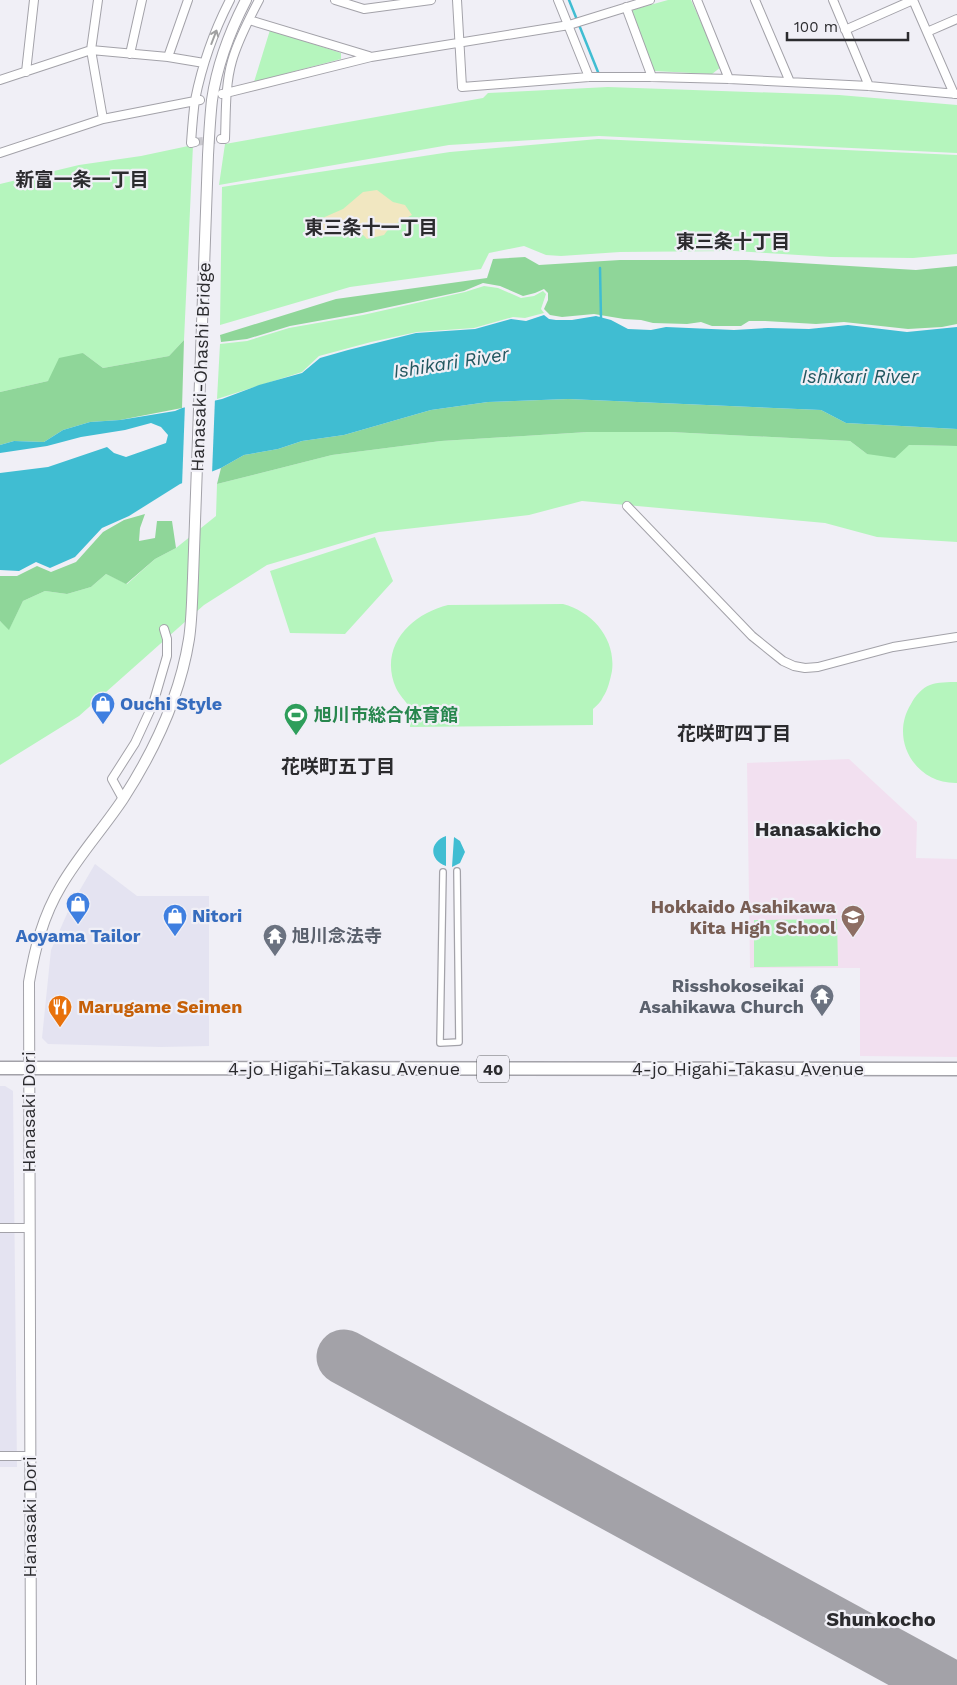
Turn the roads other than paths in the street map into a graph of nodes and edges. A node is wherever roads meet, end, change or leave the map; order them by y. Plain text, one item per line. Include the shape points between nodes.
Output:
1 (34, 0) edge
2 (98, 0) edge
3 (142, 0) edge
4 (188, 0) edge
5 (230, 0) edge
6 (246, 0) edge
7 (259, 0) edge
8 (335, 0) edge
9 (431, 0) edge
10 (457, 0) edge
11 (558, 0) edge
12 (650, 0) edge
13 (696, 0) edge
14 (754, 0) edge
15 (832, 0) edge
16 (913, 0) edge
17 (626, 8) junction
18 (957, 19) edge
19 (249, 20) junction
20 (575, 23) junction
21 (845, 30) junction
22 (927, 32) junction
23 (460, 42) junction
24 (92, 50) junction
25 (130, 54) junction
26 (371, 56) junction
27 (168, 57) junction
28 (204, 63) junction
29 (26, 72) junction
30 (589, 77) junction
31 (652, 77) junction
32 (730, 79) junction
33 (0, 80) edge
34 (790, 82) junction
35 (870, 86) junction
36 (225, 93) junction
37 (955, 94) edge
38 (198, 100) junction
39 (103, 119) junction
40 (222, 139) dead end
41 (195, 142) dead end
42 (0, 153) edge
43 (627, 506) dead end
44 (193, 578) joint
45 (164, 629) dead end
46 (957, 637) edge
47 (123, 799) junction
48 (457, 871) dead end
49 (443, 872) dead end
50 (0, 1068) edge
51 (29, 1068) junction
52 (957, 1069) edge
53 (0, 1228) edge
54 (29, 1228) junction
55 (0, 1456) edge
56 (30, 1456) junction
57 (31, 1685) edge

1 - 29 street
2 - 24 street
3 - 25 street
4 - 27 street
28 -> 5 street
6 - 44 street, Hanasaki-Ohashi Bridge via 224,52 215,86 208,155
7 - 19 street
8 - 9 street via 364,9
10 - 23 street
11 - 20 street
12 - 17 street
13 - 32 street
14 - 34 street
15 - 21 street
16 - 21 street
16 - 22 street
17 - 20 street
17 - 31 street
18 - 22 street
19 - 26 street
19 - 36 street via 232,62
20 - 23 street
20 - 30 street
21 - 35 street
22 - 37 street
23 - 26 street
23 - 30 street via 462,87
24 - 25 street
24 - 29 street
24 - 39 street
25 - 27 street
26 - 36 street
27 - 28 street
28 - 38 street
29 - 33 street
30 - 31 street
31 - 32 street
32 - 34 street
34 - 35 street
35 - 37 street
36 - 40 street via 225,139
38 - 39 street
38 - 41 street via 191,143
39 - 42 street
43 - 46 street via 752,636 794,666 818,667 893,647
44 - 47 street, Hanasaki Dori via 188,641 178,684 166,719
45 - 47 street via 167,656 153,704 135,743 112,779
47 - 51 street, Hanasaki Dori via 62,885 40,932 30,982
48 - 49 street via 459,1042 440,1043
50 - 51 highway, 4-jo Higahi-Takasu Avenue / 40
51 - 52 highway, 4-jo Higahi-Takasu Avenue / 40
51 - 54 street, Hanasaki Dori
53 - 54 street
54 - 56 street, Hanasaki Dori
55 - 56 street
56 - 57 street, Hanasaki Dori

